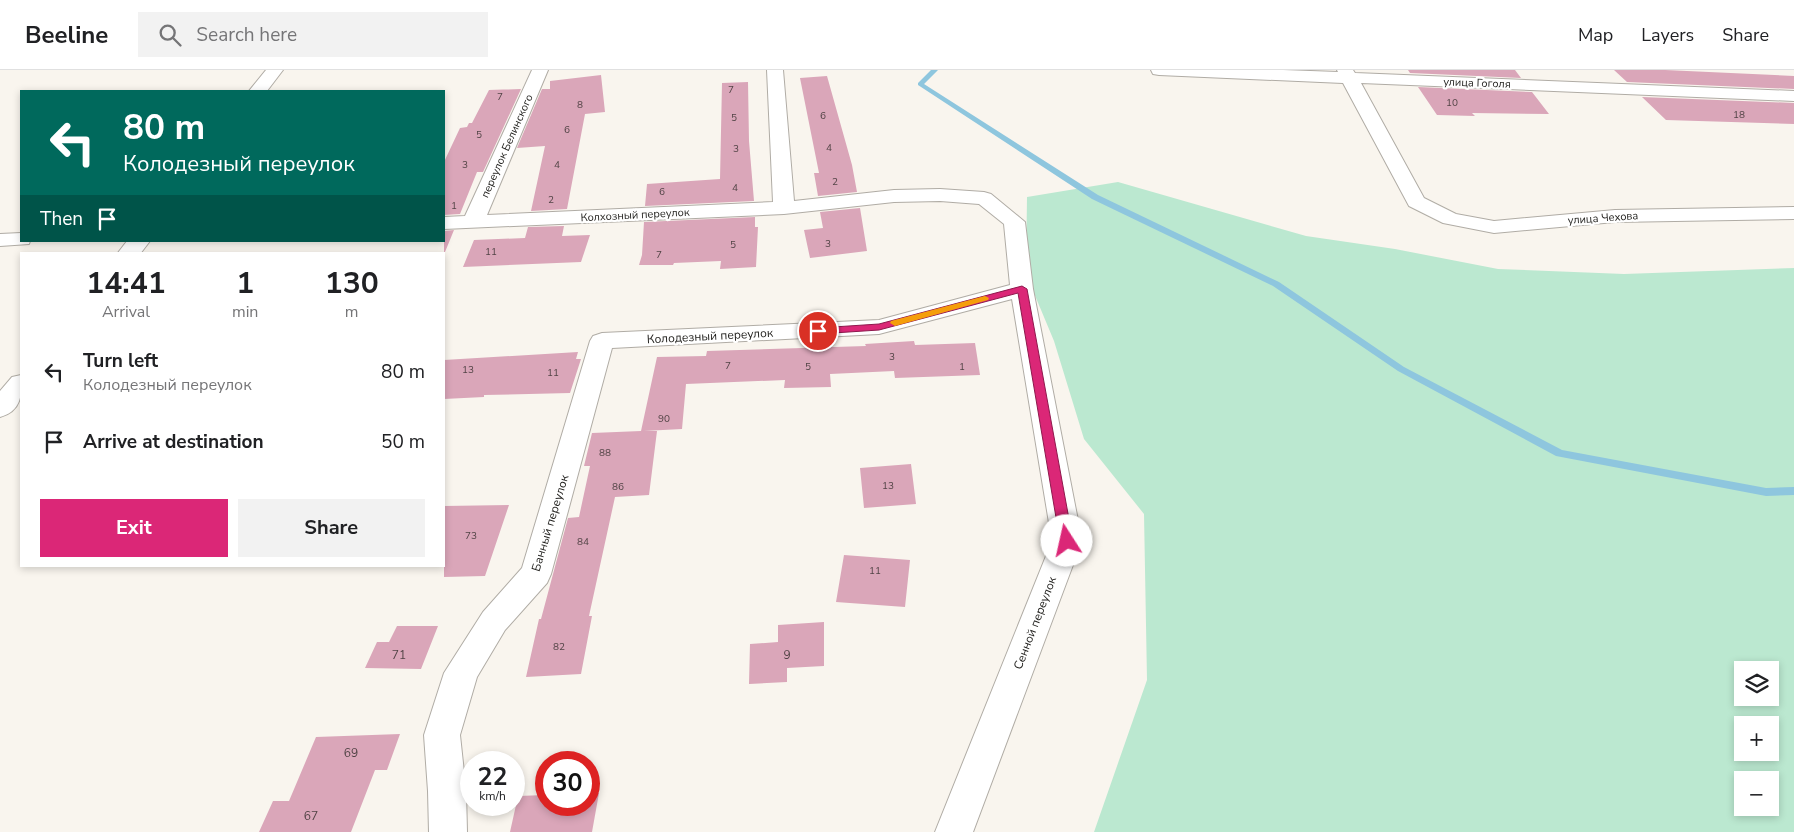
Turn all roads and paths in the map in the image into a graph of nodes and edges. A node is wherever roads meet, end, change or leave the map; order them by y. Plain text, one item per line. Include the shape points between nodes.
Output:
1 (275, 70) edge
2 (540, 70) edge
3 (775, 70) edge
4 (1159, 70) edge
5 (1347, 74) edge
6 (259, 90) edge
7 (1794, 96) edge
8 (826, 204) joint
9 (784, 208) junction
10 (1794, 213) edge
11 (473, 222) junction
12 (445, 223) edge
13 (20, 239) edge
14 (0, 240) edge
15 (138, 242) edge
16 (130, 252) edge
17 (1022, 289) junction
18 (602, 341) joint
19 (20, 384) edge
20 (0, 408) edge
21 (448, 832) edge
22 (954, 832) edge

1 - 6 street
2 - 11 street, переулок Белинского
3 - 9 street
4 - 5 street, улица Гоголя
5 - 7 street, улица Гоголя
5 - 10 street, улица Чехова via 1416,202 1450,219 1494,227 1615,216
8 - 9 street, Колхозный переулок
8 - 17 street, Сенной переулок via 894,196 984,198 1014,222
9 - 11 street, Колхозный переулок
11 - 12 street, Колхозный переулок
13 - 14 street
15 - 16 street
17 - 18 street, Колодезный переулок via 879,327
17 - 22 street, Сенной переулок via 1067,541
18 - 21 street, Банный переулок via 536,574 494,621 461,673 442,735
19 - 20 street

